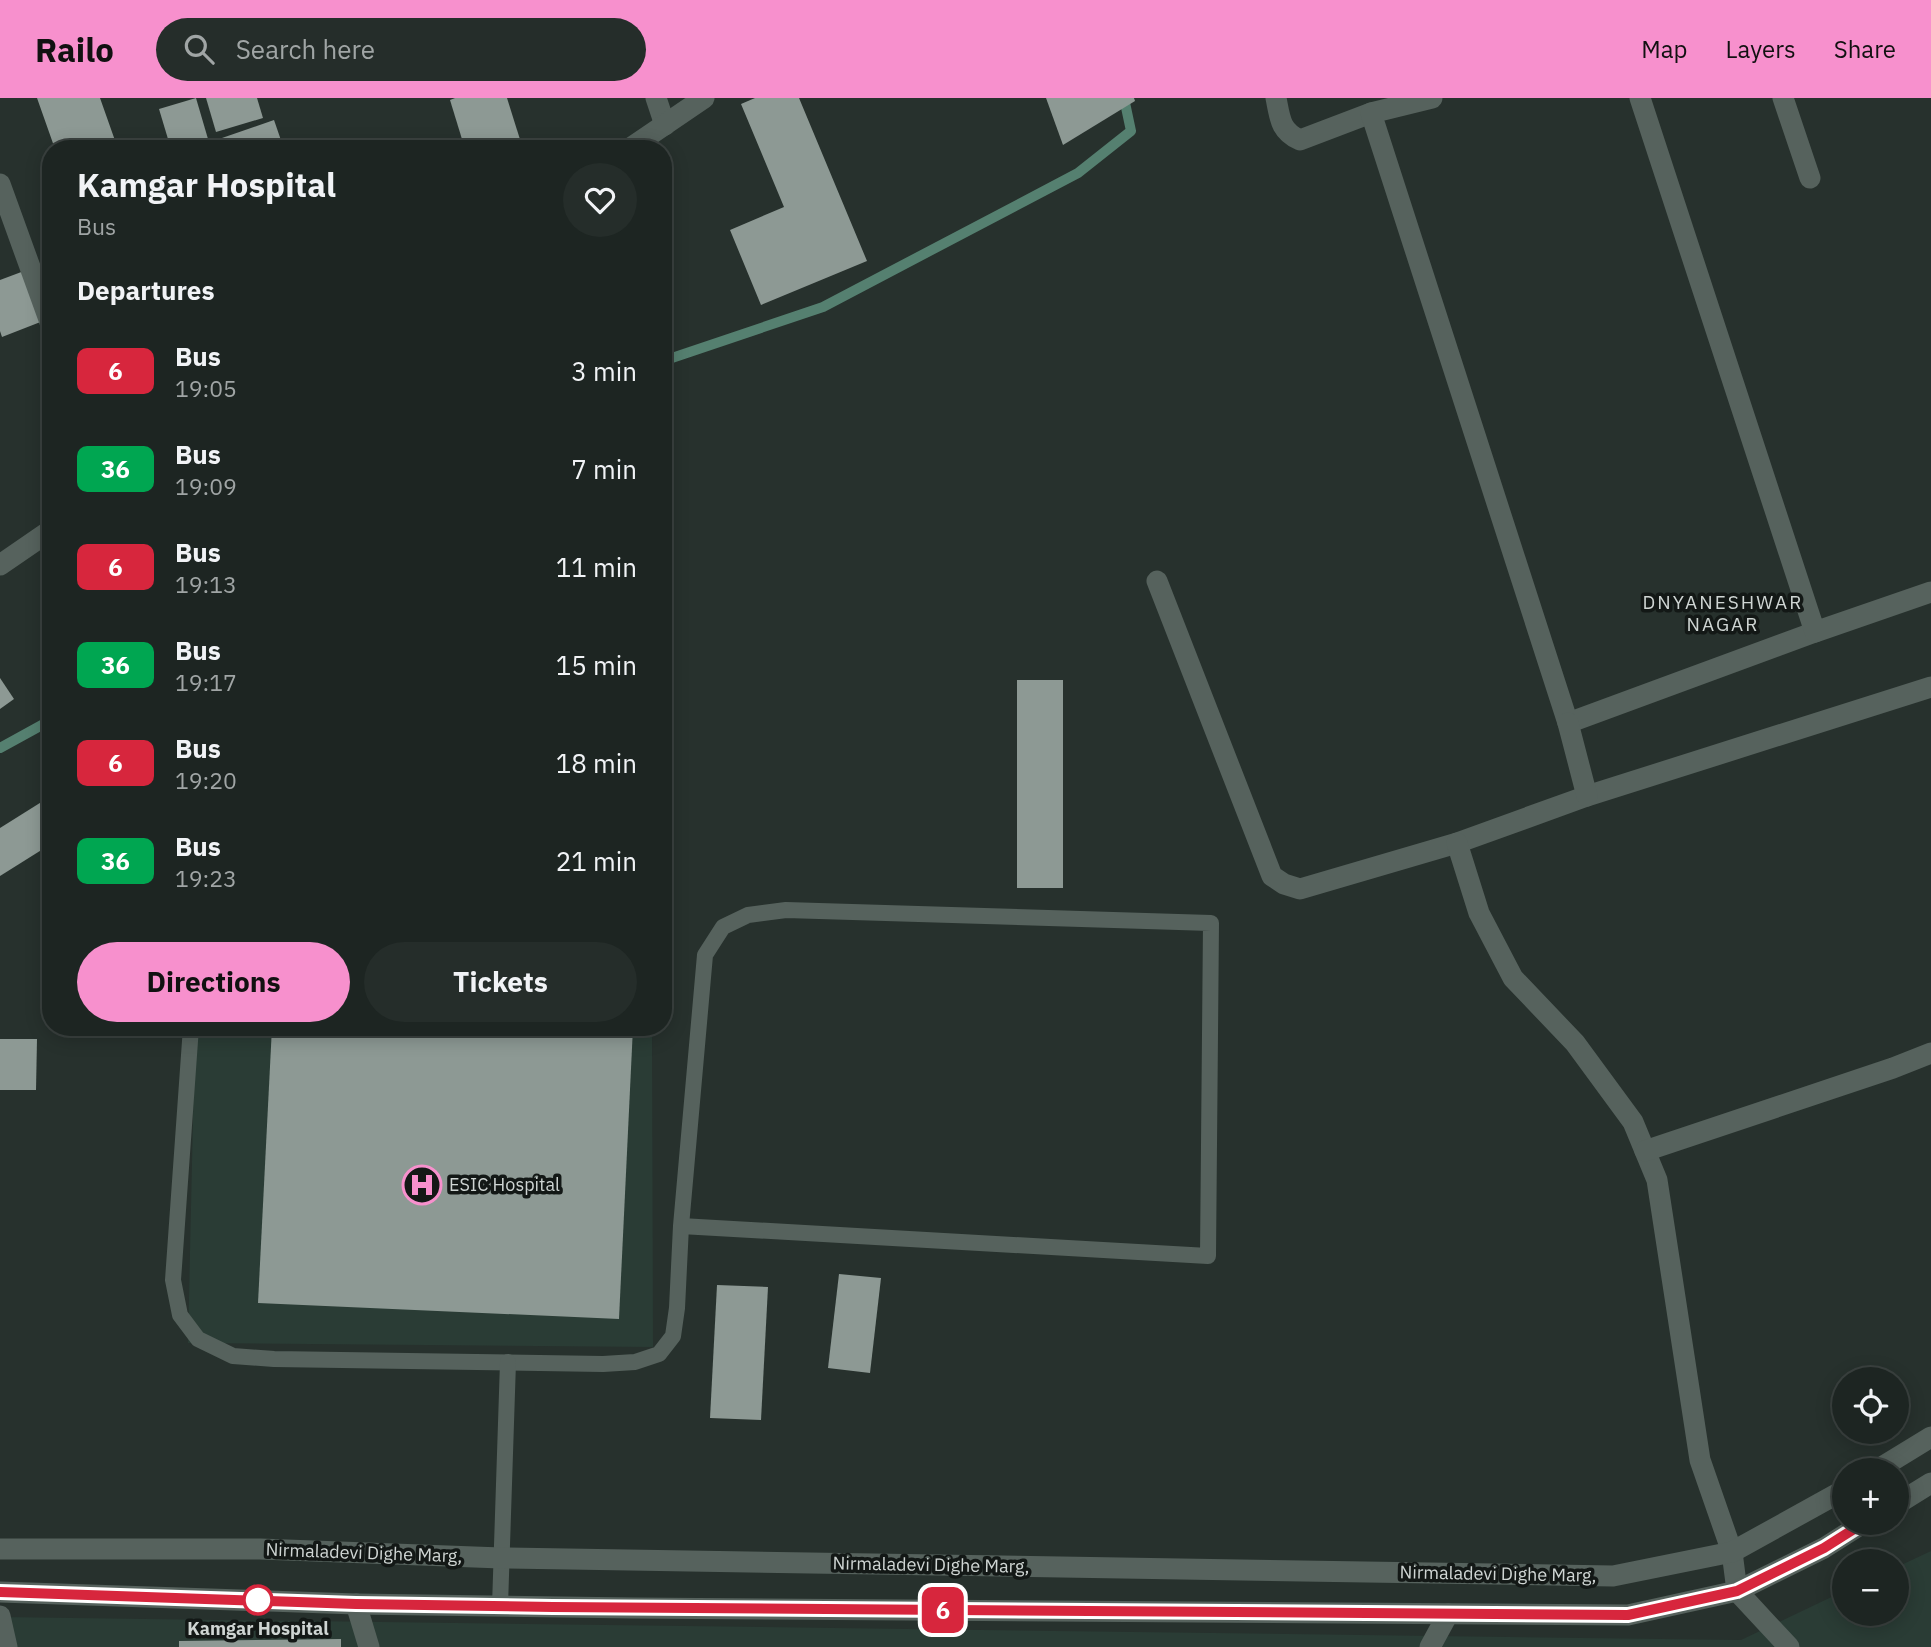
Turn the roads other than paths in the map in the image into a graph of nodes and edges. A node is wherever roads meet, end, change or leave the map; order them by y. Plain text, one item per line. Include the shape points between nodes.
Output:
1 (656, 98) edge
2 (704, 98) edge
3 (1276, 98) edge
4 (1433, 98) edge
5 (1640, 98) edge
6 (1783, 98) edge
7 (1371, 113) junction
8 (665, 125) junction
9 (642, 140) edge
10 (1810, 178) dead end
11 (0, 184) edge
12 (42, 300) edge
13 (42, 536) edge
14 (0, 565) edge
15 (1157, 581) dead end
16 (1931, 592) edge
17 (1815, 632) junction
18 (1931, 687) edge
19 (1568, 723) junction
20 (1587, 796) junction
21 (1457, 844) junction
22 (190, 1036) edge
23 (1931, 1053) edge
24 (1645, 1151) junction
25 (681, 1226) junction
26 (509, 1362) junction
27 (1931, 1437) edge
28 (1897, 1458) edge
29 (1931, 1483) edge
30 (1832, 1497) edge
31 (1909, 1497) edge
32 (1845, 1535) edge
33 (0, 1549) edge
34 (1732, 1552) junction
35 (501, 1558) junction
36 (1737, 1591) junction
37 (0, 1592) edge
38 (356, 1604) junction
39 (500, 1606) junction
40 (1448, 1614) junction
41 (0, 1616) edge
42 (7, 1647) edge
43 (369, 1647) edge
44 (1430, 1647) edge
45 (1789, 1647) edge

1 - 8 street
2 - 8 street
3 - 7 street via 1283,126 1300,140
4 - 7 street
5 - 17 street
6 - 10 street
7 - 19 street
8 - 9 street
11 - 12 street
13 - 14 street
15 - 21 street via 1272,876 1300,889
16 - 17 street
17 - 19 street
18 - 20 street
19 - 20 street
20 - 21 street
21 - 24 street via 1479,913 1513,978 1575,1043 1633,1122
22 - 26 lane via 173,1280 180,1315 198,1339 233,1356
23 - 24 street
24 - 34 street via 1657,1180 1700,1460
25 - 25 lane via 705,955 723,927 748,915 786,910 1211,923 1208,1255
25 - 26 lane via 673,1336 659,1354 635,1362 603,1364
26 - 35 lane
27 - 28 street
29 - 31 street
30 - 34 street, Nirmaladevi Dighe Marg,
32 - 36 street
33 - 35 street, Nirmaladevi Dighe Marg, via 260,1549
34 - 35 street, Nirmaladevi Dighe Marg, via 1613,1576
34 - 36 street
35 - 39 lane
36 - 40 street via 1628,1615
36 - 45 street
37 - 38 street
38 - 39 street
38 - 43 street
39 - 40 street
40 - 44 street
41 - 42 street

